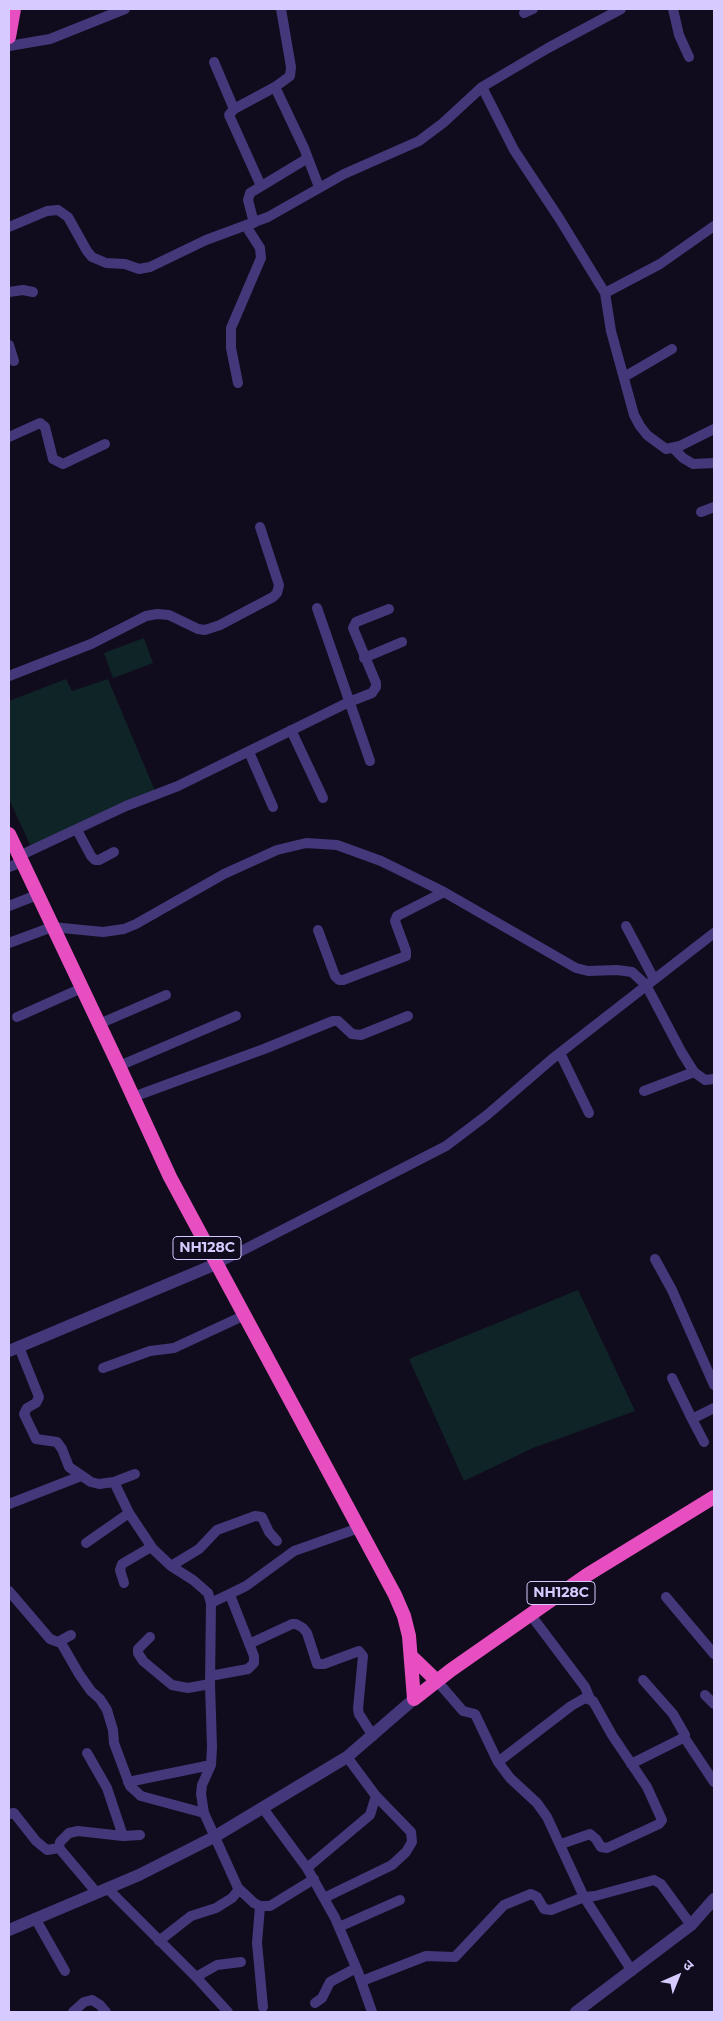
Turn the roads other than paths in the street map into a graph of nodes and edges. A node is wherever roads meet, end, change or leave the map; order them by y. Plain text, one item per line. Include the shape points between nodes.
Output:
1 (14, 9) edge
2 (126, 9) edge
3 (281, 9) edge
4 (596, 9) edge
5 (621, 9) edge
6 (673, 9) edge
7 (601, 19) junction
8 (9, 36) edge
9 (9, 46) edge
10 (689, 57) dead end
11 (214, 62) dead end
12 (276, 87) junction
13 (482, 88) junction
14 (234, 109) junction
15 (308, 158) junction
16 (261, 186) junction
17 (319, 187) junction
18 (250, 224) junction
19 (714, 226) edge
20 (9, 227) edge
21 (9, 292) edge
22 (33, 292) dead end
23 (606, 293) junction
24 (9, 345) edge
25 (672, 349) dead end
26 (14, 361) dead end
27 (624, 377) junction
28 (238, 383) dead end
29 (714, 429) edge
30 (9, 437) edge
31 (105, 444) dead end
32 (673, 448) junction
33 (714, 463) edge
34 (714, 506) edge
35 (701, 512) dead end
36 (260, 527) dead end
37 (317, 608) dead end
38 (389, 609) dead end
39 (402, 642) dead end
40 (364, 658) junction
41 (9, 676) edge
42 (349, 702) junction
43 (292, 730) junction
44 (249, 752) junction
45 (370, 761) dead end
46 (323, 798) dead end
47 (273, 807) dead end
48 (77, 830) junction
49 (9, 836) edge
50 (114, 852) dead end
51 (21, 859) junction
52 (9, 868) edge
53 (444, 892) junction
54 (37, 895) junction
55 (9, 906) edge
56 (52, 926) junction
57 (626, 926) dead end
58 (318, 930) dead end
59 (714, 933) edge
60 (9, 943) edge
61 (650, 982) junction
62 (82, 988) junction
63 (166, 995) dead end
64 (236, 1016) dead end
65 (408, 1016) dead end
66 (17, 1017) dead end
67 (99, 1024) junction
68 (560, 1053) junction
69 (119, 1066) junction
70 (694, 1072) junction
71 (714, 1079) edge
72 (644, 1091) dead end
73 (133, 1097) junction
74 (589, 1113) dead end
75 (654, 1259) dead end
76 (216, 1264) junction
77 (245, 1315) junction
78 (14, 1349) edge
79 (103, 1368) dead end
80 (672, 1378) dead end
81 (713, 1378) edge
82 (714, 1408) edge
83 (692, 1419) junction
84 (704, 1442) dead end
85 (135, 1474) dead end
86 (81, 1476) junction
87 (114, 1482) junction
88 (714, 1497) edge
89 (9, 1504) edge
90 (129, 1513) junction
91 (359, 1528) junction
92 (277, 1541) dead end
93 (86, 1543) dead end
94 (151, 1547) junction
95 (172, 1566) junction
96 (124, 1583) dead end
97 (9, 1591) edge
98 (230, 1595) junction
99 (666, 1597) dead end
100 (212, 1604) junction
101 (530, 1614) junction
102 (71, 1634) dead end
103 (150, 1637) dead end
104 (60, 1641) junction
105 (249, 1644) junction
106 (714, 1654) edge
107 (412, 1656) junction
108 (210, 1680) junction
109 (643, 1680) dead end
110 (437, 1681) junction
111 (705, 1694) dead end
112 (590, 1698) junction
113 (414, 1699) junction
114 (714, 1704) edge
115 (373, 1736) junction
116 (684, 1737) junction
117 (87, 1753) dead end
118 (347, 1757) junction
119 (498, 1762) junction
120 (631, 1764) junction
121 (211, 1765) junction
122 (128, 1782) junction
123 (714, 1782) edge
124 (376, 1796) junction
125 (262, 1807) junction
126 (204, 1813) junction
127 (9, 1814) edge
128 (140, 1835) dead end
129 (123, 1836) junction
130 (214, 1837) junction
131 (561, 1844) junction
132 (59, 1848) junction
133 (308, 1868) junction
134 (314, 1879) junction
135 (238, 1888) junction
136 (103, 1891) junction
137 (584, 1897) junction
138 (324, 1898) junction
139 (400, 1900) dead end
140 (260, 1906) junction
141 (712, 1907) edge
142 (34, 1918) junction
143 (691, 1926) junction
144 (339, 1927) junction
145 (9, 1930) edge
146 (159, 1941) junction
147 (242, 1962) dead end
148 (356, 1968) junction
149 (65, 1971) dead end
150 (632, 1971) junction
151 (196, 1977) junction
152 (362, 1981) junction
153 (315, 2003) dead end
154 (263, 2007) dead end
155 (73, 2012) edge
156 (106, 2012) edge
157 (228, 2012) edge
158 (372, 2012) edge
159 (576, 2012) edge

1 - 8 highway
2 - 9 street via 50,39
3 - 12 street via 291,73
4 - 7 street
5 - 7 street
6 - 10 street
7 - 13 street
11 - 14 street
12 - 14 street
12 - 15 street
13 - 17 street via 419,141
13 - 23 street via 514,150
14 - 16 street via 230,119
15 - 16 street
15 - 17 street
16 - 18 street via 248,197
17 - 18 street via 284,209
18 - 20 street via 139,269 92,257 68,217 58,210 47,211
18 - 28 street via 261,258 231,328 231,348
19 - 23 street via 660,264
21 - 22 street
23 - 27 street via 611,331
24 - 26 street
25 - 27 street
27 - 32 street via 640,426 659,445
29 - 32 street
30 - 31 street via 40,423 45,427 53,459 62,464
32 - 33 street via 693,464
34 - 35 street
36 - 41 street via 278,585 273,597 212,629 198,629 169,615 146,616 91,644
37 - 42 street
38 - 40 street via 353,625 353,633
39 - 40 street
40 - 42 street via 376,687 372,693
42 - 43 street
42 - 45 street
43 - 44 street
43 - 46 street
44 - 47 street
44 - 48 street
48 - 50 street via 95,860
48 - 51 street
49 - 51 highway, NH128C
51 - 52 street
51 - 54 highway, NH128C
53 - 56 street via 358,851 337,845 306,843 277,850 245,864 124,929 103,932
53 - 58 street via 396,916 406,956 343,980 335,976
53 - 61 street via 576,968 588,971 625,970
54 - 55 street
54 - 56 highway, NH128C
56 - 60 street
56 - 62 highway, NH128C
57 - 61 street
59 - 61 street
61 - 68 street
61 - 70 street
62 - 66 street
62 - 67 highway, NH128C
63 - 67 street
64 - 69 street
65 - 73 street via 360,1035 352,1034 341,1022 333,1021 264,1050
67 - 69 highway, NH128C
68 - 74 street
68 - 76 street via 446,1146
69 - 73 highway, NH128C
70 - 71 street via 705,1080
70 - 72 street
73 - 76 highway, NH128C
75 - 81 street
76 - 77 highway, NH128C
76 - 78 street
77 - 79 street via 174,1348 150,1351
77 - 91 highway, NH128C
78 - 86 street via 38,1397 24,1414 32,1435 57,1442 69,1467
80 - 83 street
82 - 83 street
83 - 84 street
85 - 87 street
86 - 87 street via 99,1484
86 - 89 street
87 - 90 street
88 - 101 highway, NH128C
90 - 93 street
90 - 94 street
91 - 98 street via 294,1550
91 - 107 highway, NH128C via 396,1595
92 - 95 street via 262,1517 255,1516 217,1530 199,1549
94 - 95 street
94 - 96 street via 122,1564 120,1570
95 - 100 street via 208,1593
97 - 104 street via 50,1639
98 - 100 street
98 - 105 street
99 - 106 street
100 - 108 street
101 - 110 highway, NH128C
101 - 112 street
102 - 104 street
103 - 108 street via 138,1649 138,1654 172,1686 188,1688
104 - 122 street via 79,1674 107,1710 114,1743
105 - 108 street via 254,1663 248,1668
105 - 115 street via 296,1624 306,1633 317,1664 359,1651 363,1656 358,1709
107 - 110 highway
107 - 113 highway, NH128C
108 - 121 street
109 - 116 street via 673,1714 684,1731
110 - 113 highway, NH128C
110 - 119 street via 463,1711 475,1714
111 - 114 street
112 - 119 street via 571,1706
112 - 120 street
113 - 115 street
115 - 118 street
116 - 120 street
116 - 123 street
117 - 129 street via 107,1788
118 - 124 street
118 - 125 street
119 - 131 street via 537,1803
120 - 131 street via 647,1787 661,1816 661,1823 607,1848 601,1847 592,1834 587,1833
121 - 122 street
121 - 126 street via 202,1785
122 - 126 street via 141,1796
124 - 133 street via 370,1815
124 - 138 street via 411,1832 412,1842 392,1866
125 - 130 street
125 - 133 street
126 - 130 street
127 - 132 street via 14,1814 47,1850
128 - 129 street
129 - 132 street via 74,1832 64,1837
130 - 135 street
130 - 136 street
131 - 137 street
132 - 136 street
133 - 134 street
134 - 138 street
134 - 140 street via 270,1906
135 - 140 street
135 - 146 street via 232,1898 216,1908 191,1916
136 - 142 street
136 - 146 street
137 - 143 street via 654,1880
137 - 150 street
137 - 152 street via 551,1910 544,1909 534,1895 526,1895 500,1909 455,1957 426,1956
138 - 144 street
139 - 144 street
140 - 154 street via 257,1942
141 - 143 street
142 - 145 street
142 - 149 street
143 - 150 street
144 - 148 street
146 - 151 street
147 - 151 street via 217,1965
148 - 152 street
148 - 153 street via 330,1982 322,1998
150 - 159 street
151 - 157 street
152 - 158 street
155 - 156 street via 84,2002 92,2000

